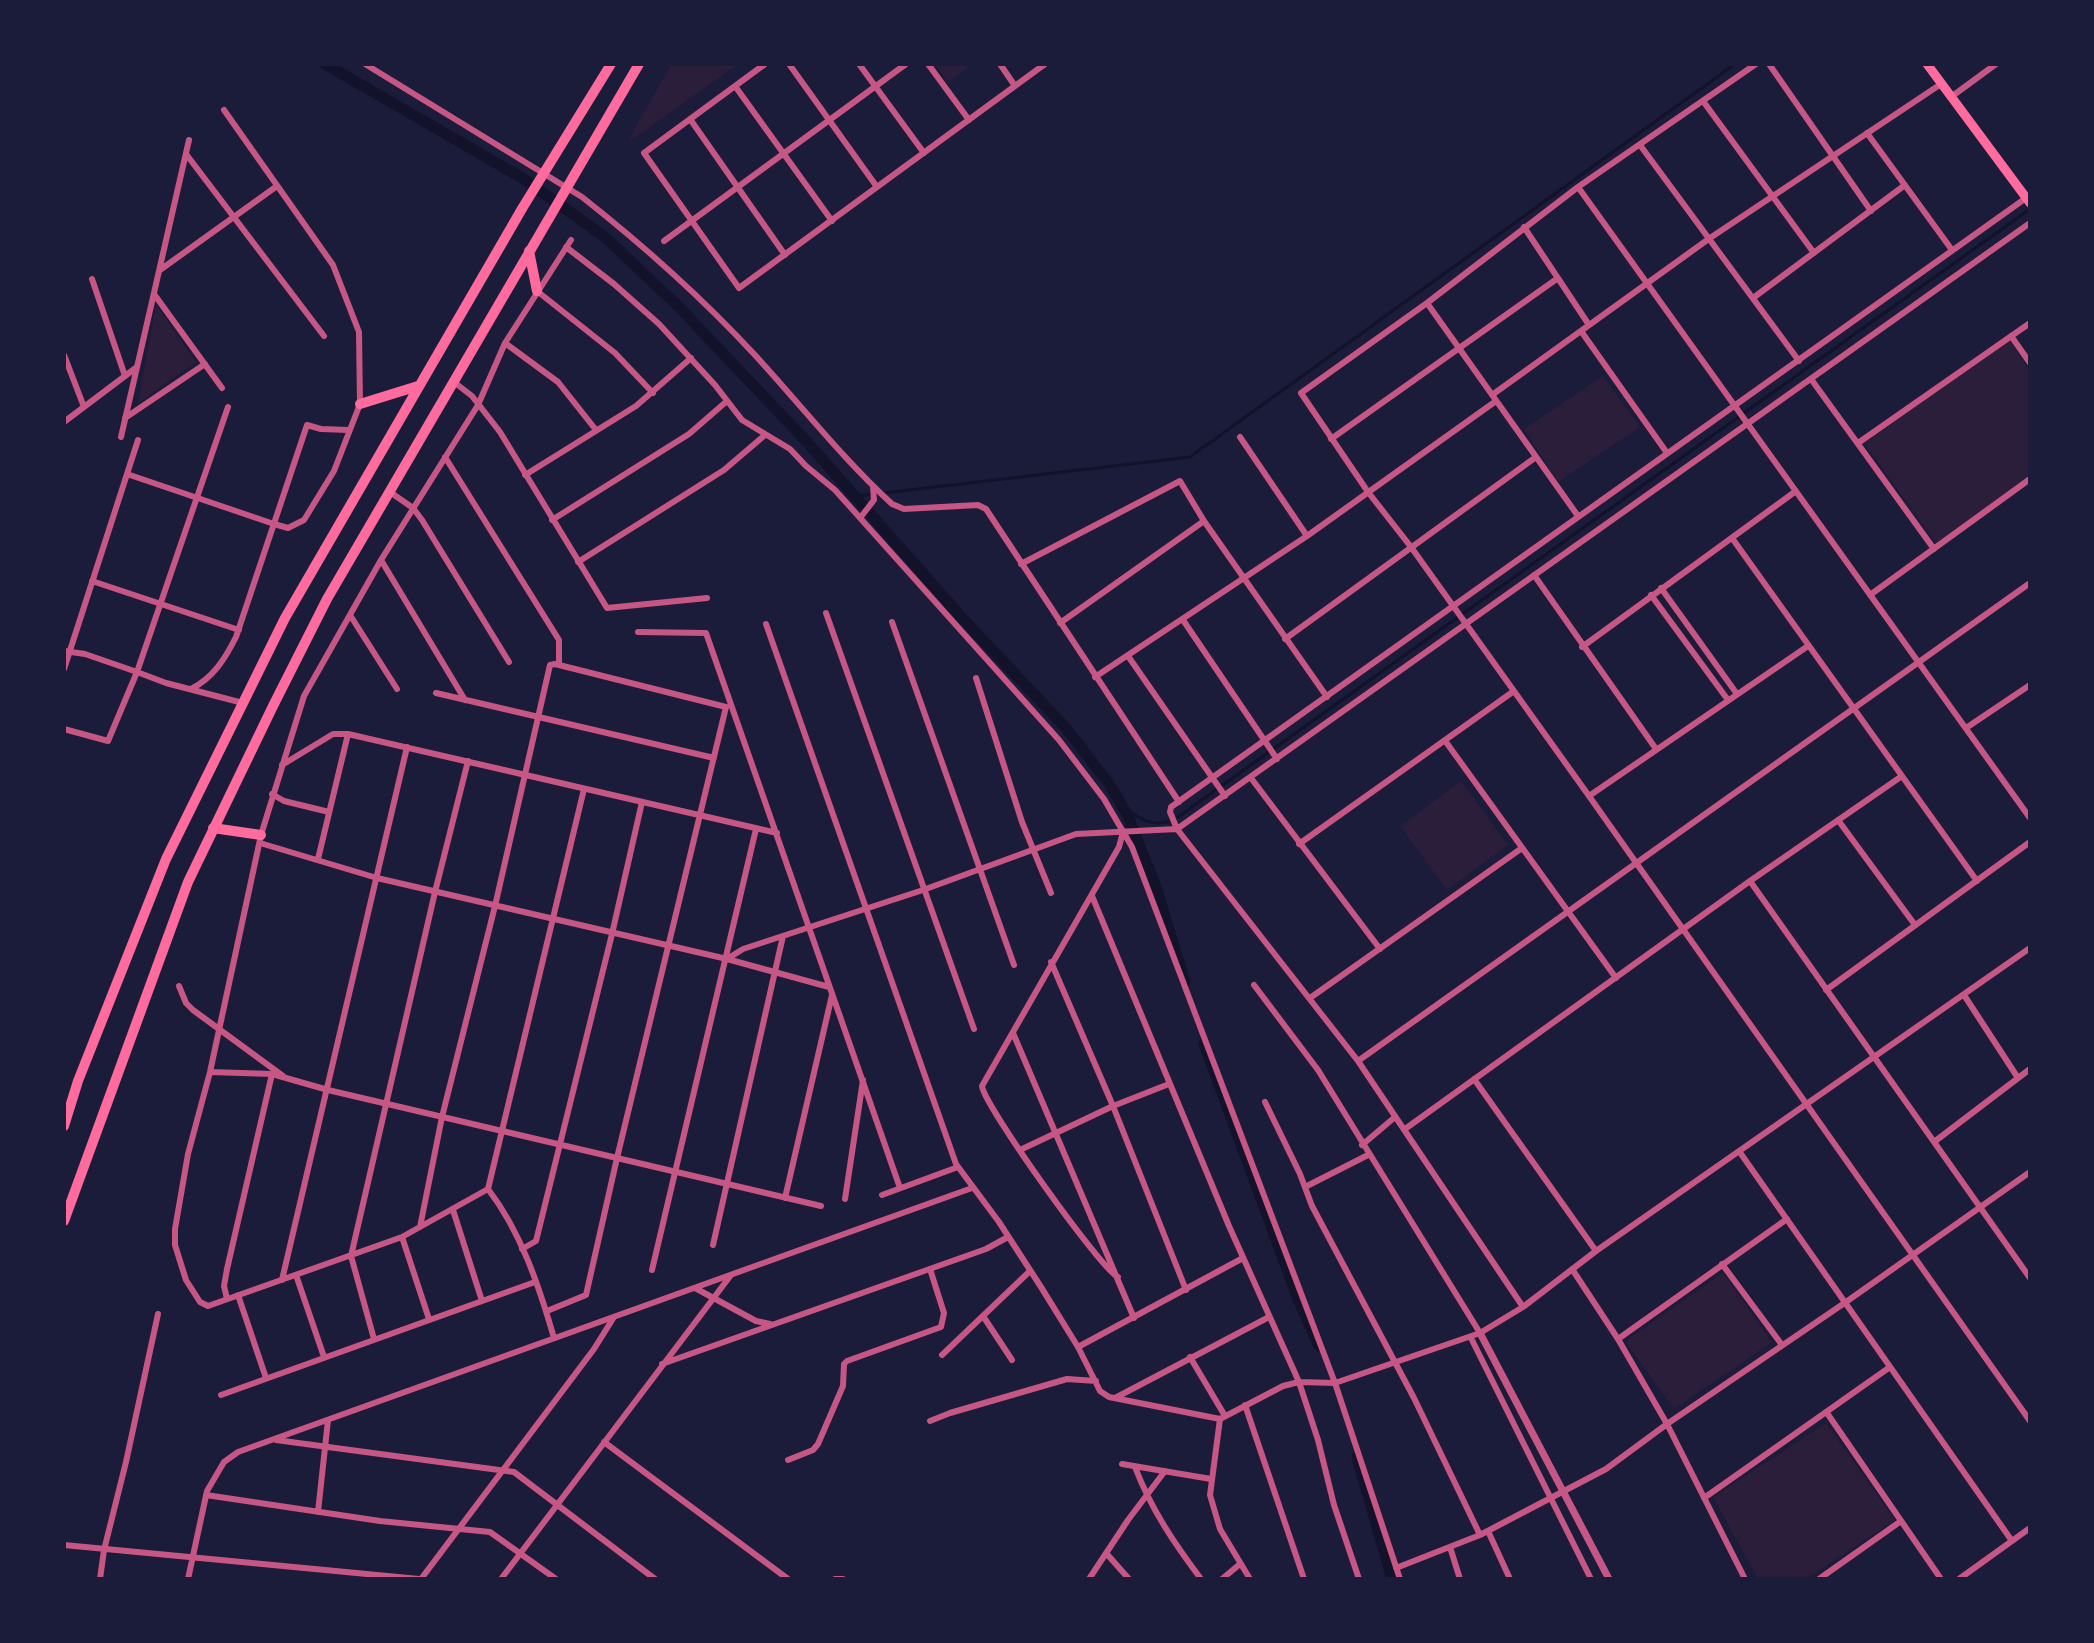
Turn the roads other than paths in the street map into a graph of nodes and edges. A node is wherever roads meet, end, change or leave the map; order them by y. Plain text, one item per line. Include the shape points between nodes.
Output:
1 (365, 64) edge
2 (611, 64) edge
3 (639, 64) edge
4 (765, 64) edge
5 (789, 64) edge
6 (859, 64) edge
7 (906, 64) edge
8 (928, 64) edge
9 (1000, 64) edge
10 (1045, 64) edge
11 (1756, 64) edge
12 (1769, 64) edge
13 (1927, 64) edge
14 (1996, 64) edge
15 (1941, 84) junction
16 (735, 86) junction
17 (875, 86) junction
18 (1015, 86) junction
19 (1951, 97) junction
20 (1703, 101) junction
21 (224, 110) dead end
22 (690, 119) junction
23 (829, 120) junction
24 (969, 120) junction
25 (1867, 133) junction
26 (189, 140) dead end
27 (1640, 145) junction
28 (783, 153) junction
29 (924, 153) junction
30 (186, 154) junction
31 (1832, 156) junction
32 (1905, 185) junction
33 (277, 186) junction
34 (737, 187) junction
35 (877, 187) junction
36 (1578, 187) junction
37 (1772, 196) junction
38 (2028, 200) edge
39 (1871, 211) junction
40 (234, 218) junction
41 (691, 220) junction
42 (832, 221) junction
43 (2030, 223) edge
44 (1524, 227) junction
45 (1710, 238) junction
46 (571, 240) dead end
47 (664, 241) dead end
48 (566, 247) junction
49 (1952, 250) junction
50 (529, 251) junction
51 (1814, 253) junction
52 (785, 255) junction
53 (159, 271) junction
54 (1558, 278) junction
55 (92, 279) dead end
56 (1646, 282) junction
57 (537, 291) junction
58 (154, 294) junction
59 (1753, 298) junction
60 (1427, 303) junction
61 (2030, 323) edge
62 (1589, 325) junction
63 (1581, 331) junction
64 (324, 336) dead end
65 (2011, 336) junction
66 (505, 343) junction
67 (1458, 349) junction
68 (64, 355) edge
69 (691, 358) junction
70 (1799, 361) junction
71 (2030, 363) edge
72 (205, 364) junction
73 (137, 367) junction
74 (125, 376) junction
75 (1811, 379) junction
76 (454, 382) junction
77 (418, 386) junction
78 (222, 388) dead end
79 (653, 393) junction
80 (1494, 398) junction
81 (727, 401) junction
82 (360, 404) junction
83 (478, 405) junction
84 (1735, 406) junction
85 (84, 407) junction
86 (228, 407) dead end
87 (125, 418) junction
88 (64, 422) edge
89 (1746, 422) junction
90 (348, 430) junction
91 (596, 430) junction
92 (765, 435) junction
93 (121, 437) dead end
94 (1240, 437) dead end
95 (1331, 439) junction
96 (138, 440) dead end
97 (1858, 443) junction
98 (1667, 453) junction
99 (445, 457) junction
100 (1536, 457) junction
101 (127, 474) junction
102 (525, 475) junction
103 (2030, 479) edge
104 (873, 486) junction
105 (1796, 491) junction
106 (390, 492) junction
107 (1368, 492) junction
108 (199, 498) junction
109 (413, 508) junction
110 (1578, 516) junction
111 (860, 518) junction
112 (552, 520) junction
113 (1204, 521) junction
114 (274, 524) junction
115 (1307, 536) junction
116 (1732, 538) junction
117 (1411, 547) junction
118 (1934, 549) junction
119 (381, 560) junction
120 (578, 562) junction
121 (1021, 564) junction
122 (1534, 575) junction
123 (1244, 578) junction
124 (92, 581) junction
125 (2030, 583) edge
126 (1661, 588) junction
127 (1651, 595) junction
128 (1870, 595) junction
129 (707, 598) dead end
130 (161, 604) junction
131 (1453, 606) junction
132 (826, 613) dead end
133 (350, 615) junction
134 (1183, 620) junction
135 (892, 622) dead end
136 (1060, 623) junction
137 (1465, 623) junction
138 (766, 624) dead end
139 (239, 630) junction
140 (638, 632) dead end
141 (1285, 639) junction
142 (1808, 646) junction
143 (1582, 647) junction
144 (66, 651) edge
145 (1128, 656) junction
146 (509, 662) dead end
147 (1918, 662) junction
148 (559, 665) junction
149 (64, 669) edge
150 (137, 672) junction
151 (1095, 677) junction
152 (976, 678) dead end
153 (2030, 685) edge
154 (191, 689) junction
155 (397, 689) dead end
156 (1514, 691) junction
157 (436, 693) dead end
158 (1737, 694) junction
159 (1327, 697) junction
160 (465, 700) junction
161 (1728, 700) junction
162 (243, 703) junction
163 (728, 704) junction
164 (1855, 709) junction
165 (539, 716) junction
166 (1966, 728) junction
167 (64, 729) edge
168 (348, 734) junction
169 (1264, 741) junction
170 (1446, 742) junction
171 (407, 747) junction
172 (1656, 749) junction
173 (714, 758) junction
174 (1277, 759) junction
175 (468, 761) junction
176 (282, 765) junction
177 (524, 775) junction
178 (1902, 776) junction
179 (1212, 778) junction
180 (1251, 778) junction
181 (584, 789) junction
182 (272, 794) junction
183 (1225, 796) junction
184 (1589, 796) junction
185 (642, 802) junction
186 (1179, 802) junction
187 (329, 812) junction
188 (701, 816) junction
189 (2030, 818) edge
190 (1838, 820) junction
191 (213, 828) junction
192 (756, 829) junction
193 (1177, 829) junction
194 (1123, 832) junction
195 (777, 833) junction
196 (260, 839) junction
197 (2030, 842) edge
198 (1299, 844) junction
199 (1522, 848) junction
200 (1033, 849) junction
201 (318, 859) junction
202 (1637, 864) junction
203 (979, 869) junction
204 (377, 878) junction
205 (1750, 881) junction
206 (1977, 881) junction
207 (923, 890) junction
208 (435, 892) junction
209 (1051, 893) dead end
210 (1092, 896) junction
211 (495, 906) junction
212 (866, 908) junction
213 (1569, 913) junction
214 (554, 920) junction
215 (1915, 925) junction
216 (809, 928) junction
217 (1684, 930) junction
218 (612, 934) junction
219 (783, 936) junction
220 (670, 947) junction
221 (1380, 949) junction
222 (2029, 951) edge
223 (727, 959) junction
224 (1051, 962) junction
225 (1014, 965) dead end
226 (775, 973) junction
227 (1616, 978) junction
228 (1254, 985) dead end
229 (179, 986) dead end
230 (1826, 990) junction
231 (831, 991) junction
232 (1964, 995) junction
233 (1310, 998) junction
234 (219, 1028) junction
235 (974, 1029) dead end
236 (1013, 1033) junction
237 (1875, 1058) junction
238 (1358, 1061) junction
239 (2030, 1069) edge
240 (210, 1072) junction
241 (272, 1074) junction
242 (286, 1078) junction
243 (2018, 1078) junction
244 (1474, 1079) junction
245 (863, 1080) junction
246 (1169, 1084) junction
247 (328, 1090) junction
248 (1265, 1102) dead end
249 (1805, 1103) junction
250 (387, 1104) junction
251 (1113, 1106) junction
252 (442, 1117) junction
253 (1395, 1117) junction
254 (64, 1126) edge
255 (1405, 1129) junction
256 (501, 1131) junction
257 (1055, 1133) junction
258 (1934, 1142) junction
259 (560, 1145) junction
260 (1362, 1145) junction
261 (1020, 1150) junction
262 (1739, 1151) junction
263 (1368, 1155) junction
264 (617, 1158) junction
265 (958, 1167) junction
266 (673, 1171) junction
267 (2030, 1172) edge
268 (727, 1184) junction
269 (1305, 1187) junction
270 (900, 1188) junction
271 (972, 1188) junction
272 (488, 1189) junction
273 (882, 1195) dead end
274 (785, 1198) junction
275 (845, 1199) dead end
276 (821, 1206) dead end
277 (1980, 1208) junction
278 (453, 1210) junction
279 (1787, 1219) junction
280 (64, 1221) edge
281 (420, 1227) junction
282 (402, 1237) junction
283 (1008, 1237) junction
284 (713, 1245) dead end
285 (522, 1249) junction
286 (1596, 1251) junction
287 (1912, 1255) junction
288 (351, 1256) junction
289 (1243, 1258) junction
290 (1722, 1264) junction
291 (2027, 1268) edge
292 (930, 1269) junction
293 (1572, 1269) junction
294 (652, 1270) dead end
295 (1030, 1271) junction
296 (296, 1275) junction
297 (731, 1275) junction
298 (1118, 1277) junction
299 (2030, 1278) edge
300 (282, 1280) junction
301 (535, 1282) junction
302 (695, 1288) junction
303 (1186, 1290) junction
304 (238, 1295) junction
305 (713, 1297) junction
306 (227, 1299) junction
307 (482, 1301) junction
308 (1846, 1302) junction
309 (1523, 1307) junction
310 (547, 1311) junction
311 (158, 1314) dead end
312 (983, 1316) junction
313 (614, 1317) junction
314 (1269, 1317) junction
315 (1134, 1318) junction
316 (429, 1319) junction
317 (773, 1324) junction
318 (1480, 1333) junction
319 (554, 1338) junction
320 (1471, 1338) junction
321 (374, 1339) junction
322 (1618, 1339) junction
323 (1782, 1345) junction
324 (1078, 1347) junction
325 (942, 1355) dead end
326 (324, 1357) junction
327 (1190, 1357) junction
328 (1012, 1360) dead end
329 (662, 1364) junction
330 (1396, 1364) junction
331 (1890, 1367) junction
332 (266, 1378) junction
333 (1096, 1381) junction
334 (1299, 1382) junction
335 (1335, 1383) junction
336 (221, 1395) dead end
337 (1115, 1398) junction
338 (1245, 1405) junction
339 (1827, 1413) junction
340 (1222, 1418) junction
341 (328, 1420) junction
342 (930, 1421) dead end
343 (2030, 1421) edge
344 (1667, 1424) junction
345 (273, 1440) junction
346 (604, 1442) junction
347 (325, 1446) junction
348 (788, 1460) dead end
349 (1122, 1464) dead end
350 (1135, 1467) junction
351 (504, 1469) junction
352 (1165, 1471) junction
353 (1211, 1479) junction
354 (1563, 1493) junction
355 (206, 1495) junction
356 (1146, 1498) junction
357 (1704, 1498) junction
358 (1551, 1499) junction
359 (557, 1505) junction
360 (318, 1512) junction
361 (1901, 1521) junction
362 (2030, 1528) edge
363 (457, 1529) junction
364 (1484, 1533) junction
365 (2012, 1541) junction
366 (64, 1545) edge
367 (1450, 1547) junction
368 (104, 1550) junction
369 (521, 1553) junction
370 (1106, 1553) junction
371 (191, 1558) junction
372 (1240, 1564) junction
373 (1396, 1568) junction
374 (100, 1579) edge
375 (188, 1579) edge
376 (420, 1579) edge
377 (501, 1579) edge
378 (556, 1579) edge
379 (655, 1579) edge
380 (788, 1579) edge
381 (835, 1579) edge
382 (843, 1579) edge
383 (1089, 1579) edge
384 (1129, 1579) edge
385 (1201, 1579) edge
386 (1222, 1579) edge
387 (1250, 1579) edge
388 (1304, 1579) edge
389 (1359, 1579) edge
390 (1400, 1579) edge
391 (1460, 1579) edge
392 (1510, 1579) edge
393 (1591, 1579) edge
394 (1609, 1579) edge
395 (1745, 1579) edge
396 (1819, 1579) edge
397 (1941, 1579) edge
398 (1959, 1579) edge

1 - 104 street via 582,197 613,222 752,351
2 - 77 highway
3 - 50 highway
4 - 16 street
5 - 23 street
6 - 17 street
7 - 17 street
8 - 24 street
9 - 18 street
10 - 18 street
11 - 20 street
12 - 31 street
13 - 15 main road
14 - 19 street
15 - 19 main road
15 - 25 street
16 - 22 street
16 - 28 street
17 - 23 street
17 - 29 street
18 - 24 street
19 - 38 main road
20 - 27 street
20 - 37 street
21 - 33 street
22 - 34 street
22 - 41 street via 644,153
23 - 28 street
23 - 35 street
24 - 29 street
25 - 31 street
25 - 32 street
26 - 30 street
27 - 36 street
27 - 45 street
28 - 34 street
28 - 42 street
29 - 35 street
30 - 40 street
30 - 53 street
31 - 37 street
31 - 39 street
32 - 39 street
32 - 49 street
33 - 40 street
33 - 82 street via 333,265 353,311 359,332
34 - 41 street
34 - 52 street
35 - 42 street
36 - 44 street
36 - 56 street
37 - 45 street
37 - 51 street
38 - 49 street
39 - 51 street
40 - 53 street
40 - 64 street
41 - 47 street
41 - 52 street via 739,288
42 - 52 street
43 - 75 street
44 - 54 street
44 - 60 street
45 - 56 street
45 - 59 street
46 - 48 street
48 - 57 street
48 - 69 street via 614,284
49 - 70 street
50 - 57 highway
50 - 76 highway
51 - 59 street
53 - 58 street
54 - 62 street
54 - 67 street
55 - 74 street
56 - 62 street
56 - 84 street
57 - 66 street
57 - 79 street via 615,353
58 - 72 street
58 - 73 street
59 - 70 street
60 - 67 street
60 - 95 street via 1301,393
61 - 65 street
62 - 63 street
63 - 80 street
63 - 98 street
65 - 71 street
65 - 97 street
66 - 83 street
66 - 91 street via 558,382
67 - 80 street
67 - 95 street
68 - 85 street
69 - 79 street
69 - 81 street
70 - 84 street
72 - 78 street
72 - 87 street
73 - 74 street
73 - 87 street
74 - 85 street
75 - 89 street
75 - 97 street
76 - 83 street
76 - 106 highway
77 - 82 highway
77 - 162 highway via 285,618
79 - 91 street
80 - 100 street
80 - 107 street
81 - 92 street via 742,420
81 - 112 street via 689,434
82 - 90 street
83 - 99 street
83 - 102 street
84 - 89 street
84 - 98 street
85 - 88 street
86 - 108 street
87 - 93 street
89 - 105 street
89 - 122 street
90 - 114 street via 334,471 308,516 288,528
90 - 114 street via 307,425
91 - 102 street
92 - 111 street via 790,449
92 - 120 street via 724,470
94 - 115 street
95 - 107 street
96 - 101 street
97 - 118 street
98 - 110 street
99 - 109 street
99 - 148 street via 559,640
100 - 110 street
100 - 117 street
101 - 108 street
101 - 124 street
102 - 112 street
103 - 118 street
104 - 111 street via 874,500
104 - 121 street via 899,508 986,509
105 - 116 street
105 - 128 street
106 - 109 street
106 - 191 highway via 327,599
107 - 115 street
107 - 117 street
108 - 114 street
108 - 130 street
109 - 119 street
109 - 146 street
110 - 131 street
111 - 194 street via 1059,740
112 - 120 street
113 - 121 street via 1180,481
113 - 123 street
113 - 136 street
114 - 139 street
115 - 123 street
116 - 126 street
116 - 142 street
117 - 131 street
117 - 141 street
118 - 128 street
119 - 133 street
119 - 160 street
120 - 129 street via 607,608
121 - 136 street
122 - 137 street
122 - 143 street
123 - 134 street
123 - 141 street
124 - 130 street
124 - 144 street
125 - 147 street
126 - 127 street
126 - 158 street
127 - 143 street
127 - 161 street
128 - 147 street
130 - 139 street
130 - 150 street
131 - 137 street
131 - 159 street
132 - 207 street
133 - 155 street
133 - 176 street via 304,696
134 - 145 street
134 - 169 street
135 - 203 street
136 - 151 street
137 - 156 street
137 - 174 street
138 - 212 street
139 - 154 street via 218,667
140 - 163 street via 706,633
141 - 159 street
142 - 158 street
142 - 164 street
143 - 172 street
144 - 149 street
144 - 150 street
145 - 151 street
145 - 179 street
147 - 164 street
147 - 166 street
148 - 163 street
148 - 165 street via 548,669
150 - 154 street
150 - 167 street via 108,741
151 - 186 street
152 - 200 street
153 - 166 street
154 - 162 street
156 - 170 street
156 - 184 street
157 - 160 street
158 - 161 street
159 - 169 street
160 - 165 street
161 - 172 street
162 - 254 highway via 166,859
163 - 173 street
163 - 195 street
164 - 178 street
164 - 202 street
165 - 173 street
165 - 177 street
166 - 189 street
168 - 171 street
168 - 176 street via 333,734
168 - 187 street
169 - 174 street
169 - 179 street
170 - 198 street
170 - 199 street
171 - 175 street
171 - 204 street
172 - 184 street
173 - 188 street
174 - 180 street
175 - 177 street
175 - 208 street
176 - 182 street
177 - 181 street
177 - 211 street
178 - 190 street
178 - 206 street
179 - 183 street
179 - 186 street
180 - 183 street
180 - 198 street
181 - 185 street
181 - 214 street
182 - 187 street
182 - 196 street
183 - 193 street
184 - 202 street
185 - 188 street
185 - 218 street
186 - 193 street via 1170,812
187 - 201 street
188 - 192 street
188 - 220 street
190 - 205 street
190 - 215 street
191 - 196 highway
191 - 280 highway via 188,882
192 - 195 street
192 - 223 street
193 - 194 street
193 - 233 street
194 - 200 street via 1076,834
194 - 210 street
194 - 335 street
195 - 216 street
196 - 201 street
196 - 234 street
197 - 206 street
198 - 221 street
199 - 213 street
199 - 221 street
200 - 203 street
200 - 209 street
201 - 204 street
202 - 213 street
202 - 217 street
203 - 207 street
203 - 225 street
204 - 208 street
204 - 247 street
205 - 217 street
205 - 230 street
206 - 215 street
207 - 212 street
207 - 235 street
208 - 211 street
208 - 250 street
210 - 224 street
210 - 246 street
211 - 214 street
211 - 252 street
212 - 216 street
212 - 265 street
213 - 227 street
213 - 238 street
214 - 218 street
214 - 256 street
215 - 230 street
216 - 219 street
216 - 231 street
217 - 227 street
217 - 249 street
218 - 220 street
218 - 259 street
219 - 223 street
219 - 226 street
220 - 223 street
220 - 264 street
221 - 233 street
222 - 232 street
223 - 226 street
223 - 266 street
224 - 236 street
224 - 251 street
226 - 231 street
226 - 268 street
227 - 244 street
228 - 260 street via 1318,1070
229 - 234 street via 186,1003
230 - 237 street
231 - 245 street
231 - 274 street
232 - 237 street
232 - 243 street
233 - 238 street
234 - 240 street
234 - 242 street
236 - 257 street
236 - 261 street via 982,1092
237 - 249 street
237 - 258 street
238 - 253 street
239 - 243 street
240 - 241 street
240 - 306 street via 188,1154 175,1245 200,1302 208,1306
241 - 242 street
241 - 306 street via 227,1269
242 - 247 street
243 - 258 street
244 - 255 street
244 - 286 street
245 - 270 street
245 - 275 street
246 - 251 street
246 - 289 street
247 - 250 street
247 - 300 street
248 - 269 street
249 - 262 street
249 - 287 street
250 - 252 street
250 - 288 street
251 - 257 street
251 - 303 street
252 - 256 street
252 - 281 street
253 - 255 street
253 - 260 street
255 - 309 street
256 - 259 street
256 - 272 street
257 - 261 street
257 - 298 street
258 - 277 street
259 - 264 street
259 - 285 street via 536,1241
260 - 263 street
261 - 298 street via 1101,1262
262 - 279 street
262 - 286 street
263 - 269 street
263 - 318 street
264 - 266 street
264 - 310 street via 586,1295
265 - 270 street
265 - 271 street
266 - 268 street
266 - 294 street
267 - 277 street
268 - 274 street
268 - 284 street
269 - 330 street
270 - 273 street
271 - 283 street
271 - 297 street
272 - 278 street
272 - 285 street via 512,1223
274 - 276 street
277 - 287 street
277 - 291 street
278 - 281 street
278 - 307 street
279 - 290 street
279 - 308 street
281 - 282 street
282 - 288 street
282 - 316 street
283 - 292 street
283 - 295 street
285 - 301 street
286 - 293 street
287 - 308 street
287 - 343 street
288 - 296 street
288 - 321 street
289 - 303 street
289 - 314 street
290 - 322 street
290 - 323 street
291 - 299 street
292 - 317 street
292 - 348 street via 944,1313 941,1327 847,1361 843,1386 818,1444
293 - 309 street
293 - 322 street
295 - 312 street
295 - 324 street
296 - 300 street
296 - 326 street
297 - 302 street
297 - 305 street
298 - 315 street
300 - 304 street
301 - 307 street
301 - 310 street
302 - 305 street
302 - 313 street
303 - 315 street
304 - 306 street
304 - 332 street
305 - 317 street via 756,1321
305 - 329 street
307 - 316 street
308 - 323 street
308 - 331 street
309 - 318 street
310 - 319 street
311 - 368 street
312 - 325 street
312 - 328 street
313 - 319 street
313 - 351 street
314 - 327 street
314 - 334 street
315 - 324 street
316 - 321 street
317 - 329 street
318 - 320 street
318 - 354 street
319 - 341 street
320 - 330 street
320 - 358 street
321 - 326 street
322 - 344 street
323 - 344 street
324 - 333 street
326 - 332 street
327 - 337 street
327 - 340 street
329 - 346 street
330 - 335 street
330 - 364 street
331 - 339 street
331 - 365 street
332 - 336 street
333 - 337 street via 1104,1395
333 - 342 street via 1067,1379
334 - 335 street
334 - 338 street
334 - 389 street
335 - 373 street
337 - 340 street
338 - 340 street
338 - 388 street
339 - 357 street
339 - 361 street
340 - 353 street
341 - 345 street
341 - 347 street
344 - 354 street
344 - 357 street
345 - 347 street
345 - 355 street via 224,1462
346 - 359 street
346 - 380 street
347 - 351 street
347 - 360 street
349 - 350 street
350 - 352 street
350 - 356 street
351 - 359 street
351 - 363 street
352 - 353 street
352 - 356 street
353 - 372 street via 1220,1529
354 - 358 street
354 - 394 street
355 - 360 street
355 - 371 street
356 - 370 street
356 - 385 street
357 - 395 street
358 - 364 street
358 - 393 street
359 - 369 street
359 - 379 street
360 - 363 street
361 - 396 street
361 - 397 street
362 - 365 street
363 - 369 street via 490,1532
363 - 376 street
364 - 367 street
364 - 392 street
365 - 398 street
366 - 368 street
367 - 373 street
367 - 391 street
368 - 371 street
368 - 374 street
369 - 377 street
369 - 378 street
370 - 383 street
370 - 384 street
371 - 375 street
371 - 376 street
372 - 386 street
372 - 387 street
373 - 390 street
381 - 382 street

